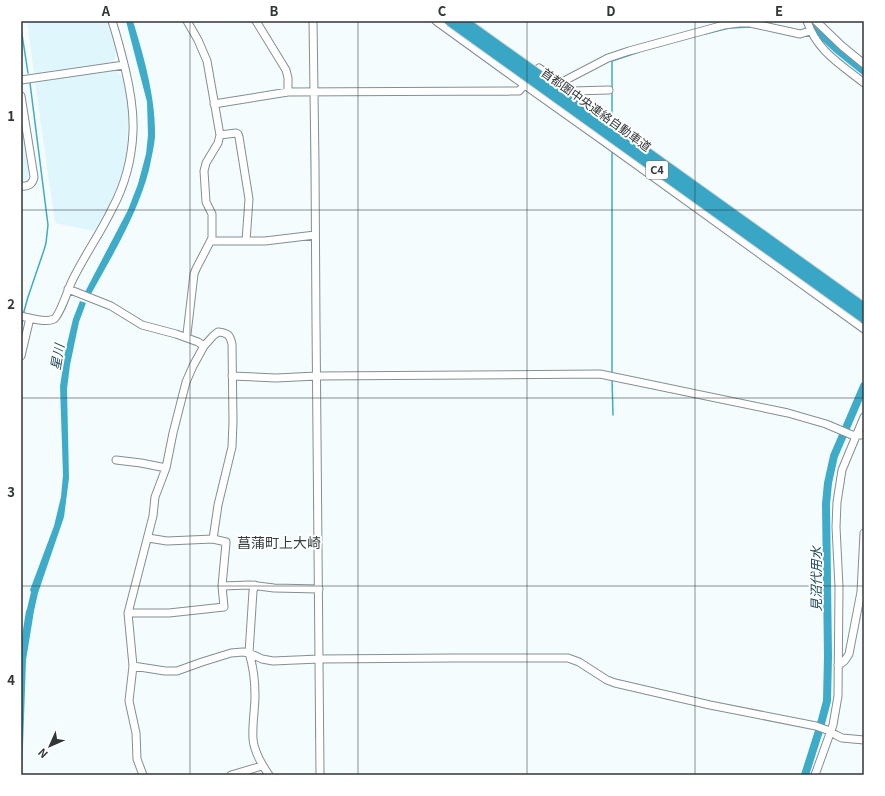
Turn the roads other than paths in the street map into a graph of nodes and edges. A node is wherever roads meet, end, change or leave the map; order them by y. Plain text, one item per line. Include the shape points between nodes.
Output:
1 (112, 21) edge
2 (187, 21) edge
3 (256, 21) edge
4 (313, 21) edge
5 (436, 21) edge
6 (450, 21) edge
7 (463, 21) edge
8 (807, 21) edge
9 (816, 21) edge
10 (810, 31) junction
11 (124, 64) junction
12 (864, 64) edge
13 (21, 80) edge
14 (864, 83) edge
15 (524, 86) junction
16 (608, 90) dead end
17 (572, 91) dead end
18 (288, 92) junction
19 (314, 92) junction
20 (21, 96) edge
21 (214, 104) junction
22 (220, 135) junction
23 (21, 186) edge
24 (315, 235) junction
25 (211, 241) junction
26 (246, 241) junction
27 (68, 289) junction
28 (864, 308) edge
29 (26, 317) edge
30 (864, 318) edge
31 (864, 329) edge
32 (186, 337) junction
33 (204, 346) junction
34 (21, 356) edge
35 (232, 376) junction
36 (317, 376) junction
37 (864, 417) edge
38 (857, 435) edge
39 (116, 460) dead end
40 (166, 468) junction
41 (864, 533) edge
42 (148, 538) junction
43 (213, 539) junction
44 (255, 585) junction
45 (222, 586) junction
46 (319, 589) junction
47 (128, 613) junction
48 (249, 653) junction
49 (319, 659) junction
50 (838, 665) junction
51 (133, 666) junction
52 (824, 729) junction
53 (864, 740) edge
54 (262, 766) junction
55 (143, 775) edge
56 (231, 775) edge
57 (269, 775) edge
58 (320, 775) edge
59 (815, 775) edge

1 - 11 street
2 - 21 street via 207,61
3 - 18 street via 286,70
4 - 19 street
5 - 15 street
6 - 30 highway, 首都圏中央連絡自動車道 / C4, bridge
7 - 28 highway, 首都圏中央連絡自動車道 / C4, bridge
8 - 10 street
9 - 12 street
10 - 14 street via 832,58
10 - 15 street via 800,34 739,22 608,58 560,83 539,68
11 - 13 street
11 - 27 street via 132,99 133,122 127,172 113,209
15 - 19 street via 519,91
15 - 31 street
16 - 17 street
18 - 19 street
18 - 21 street
19 - 24 street
20 - 23 street via 34,177 30,185
21 - 22 street
22 - 25 street via 204,171 206,202 212,214
22 - 26 street via 236,133 239,137 249,200
24 - 26 street
24 - 36 street
25 - 26 street
25 - 32 street via 194,274
27 - 29 street via 57,316 48,320
27 - 32 street via 111,306 142,325
29 - 34 street
32 - 33 street
33 - 35 street via 218,332 229,335 232,344
33 - 40 street via 186,382
35 - 36 street
35 - 43 street via 232,447
36 - 38 street via 600,374 788,413
36 - 46 street
37 - 38 street
38 - 50 street via 842,470 837,502
39 - 40 street
40 - 42 street via 155,497
41 - 50 street via 859,604 849,654 845,661
42 - 43 street via 167,541
42 - 47 street
43 - 45 street via 226,543
44 - 45 street
44 - 46 street
44 - 48 street
45 - 47 street via 224,608 169,613
46 - 49 street
47 - 51 street
48 - 49 street via 267,661
48 - 51 street via 231,654 178,671
48 - 54 street via 255,696 253,740
49 - 52 street via 568,658 615,683
49 - 58 street
50 - 52 street via 838,696 833,725
51 - 55 street via 129,701 136,733 137,759
52 - 53 street via 842,738
52 - 59 street
54 - 56 street
54 - 57 street

